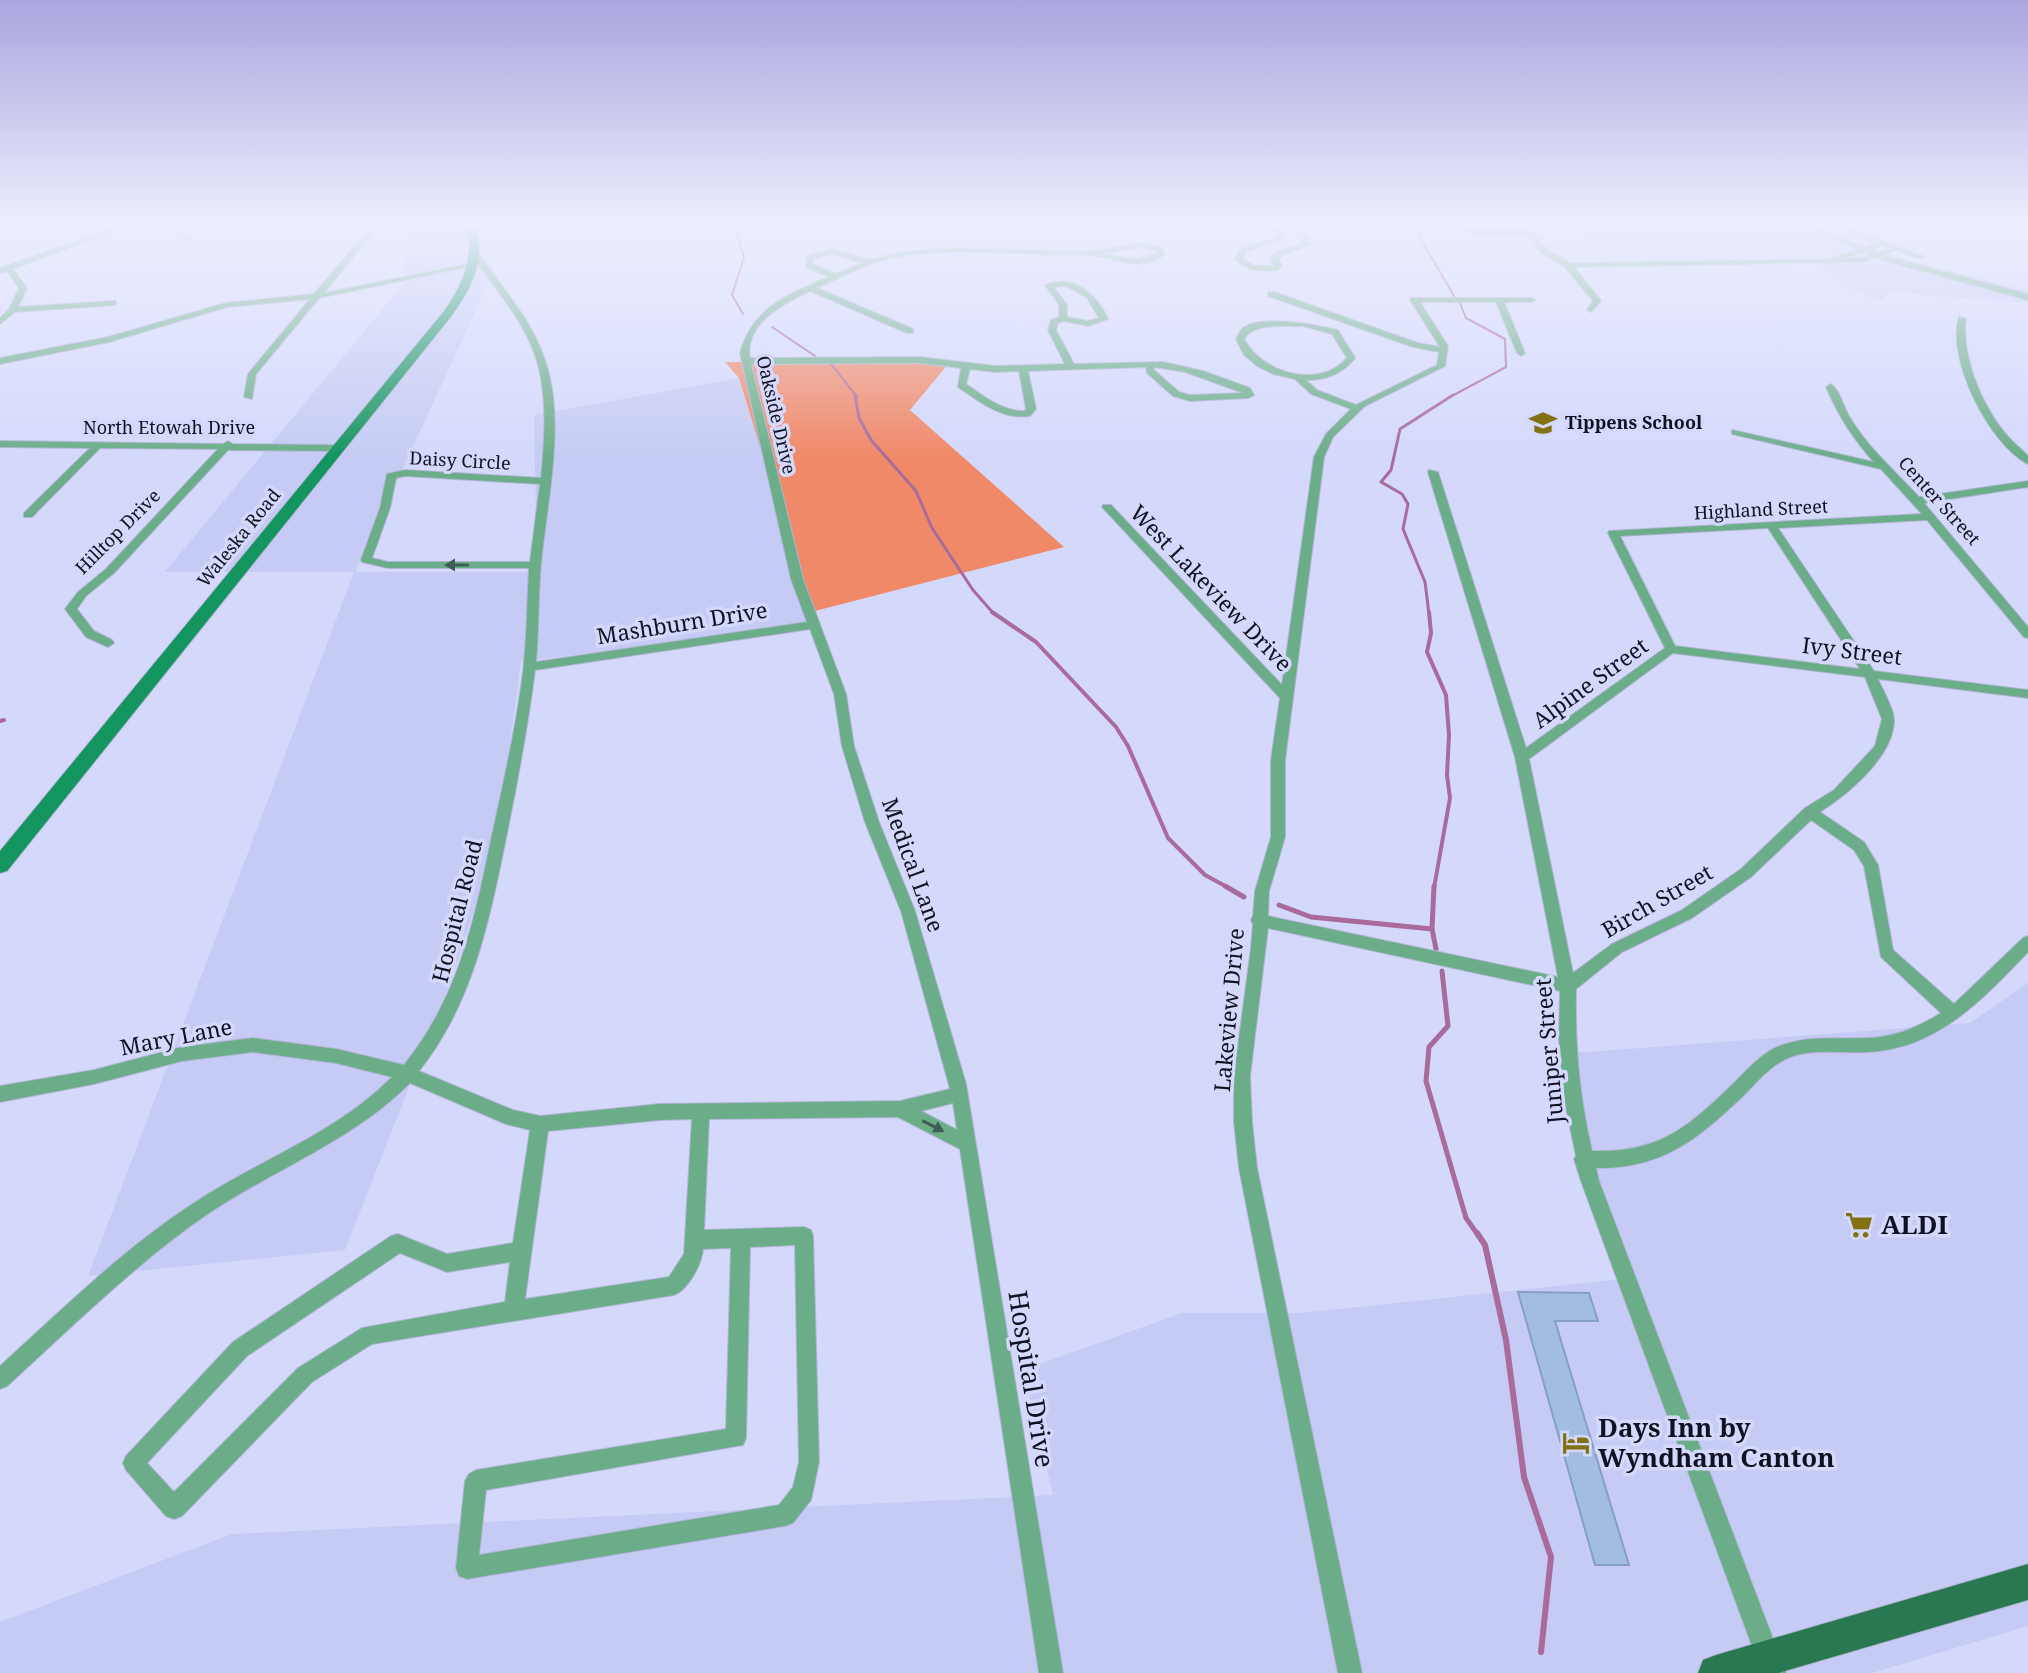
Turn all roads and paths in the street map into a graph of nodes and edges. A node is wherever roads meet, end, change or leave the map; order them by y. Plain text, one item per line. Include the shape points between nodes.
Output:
1 (17, 302) edge
2 (256, 302) edge
3 (314, 302) edge
4 (456, 302) edge
5 (504, 302) edge
6 (781, 302) edge
7 (847, 302) edge
8 (1061, 302) edge
9 (1094, 302) edge
10 (1294, 302) edge
11 (1415, 302) edge
12 (1500, 302) edge
13 (1596, 302) edge
14 (113, 303) dead end
15 (13, 310) junction
16 (1591, 310) dead end
17 (1063, 318) junction
18 (1962, 319) dead end
19 (0, 322) edge
20 (910, 331) dead end
21 (1444, 350) junction
22 (1521, 353) dead end
23 (0, 361) edge
24 (745, 361) junction
25 (1150, 364) junction
26 (1070, 365) junction
27 (966, 366) junction
28 (1023, 369) junction
29 (1302, 376) junction
30 (1831, 387) dead end
31 (249, 397) dead end
32 (1360, 406) junction
33 (1735, 432) dead end
34 (0, 444) edge
35 (99, 444) junction
36 (228, 444) junction
37 (338, 448) junction
38 (2028, 461) edge
39 (1880, 466) junction
40 (1433, 472) dead end
41 (546, 481) junction
42 (2028, 484) edge
43 (1916, 501) junction
44 (1107, 507) dead end
45 (28, 515) dead end
46 (1930, 517) junction
47 (1771, 525) junction
48 (1622, 550) joint
49 (535, 565) junction
50 (812, 625) junction
51 (2028, 634) edge
52 (108, 643) dead end
53 (1671, 649) junction
54 (529, 667) junction
55 (1870, 674) junction
56 (2028, 694) edge
57 (1286, 697) junction
58 (1522, 757) junction
59 (1810, 812) junction
60 (0, 865) edge
61 (1258, 920) junction
62 (2028, 942) edge
63 (1568, 986) junction
64 (1954, 1014) junction
65 (408, 1074) junction
66 (0, 1094) edge
67 (959, 1094) junction
68 (900, 1109) junction
69 (701, 1112) junction
70 (540, 1124) junction
71 (967, 1144) junction
72 (1583, 1159) junction
73 (741, 1238) junction
74 (694, 1240) junction
75 (521, 1251) junction
76 (514, 1310) junction
77 (0, 1379) edge
78 (2028, 1582) edge
79 (1771, 1665) edge
80 (1051, 1673) edge
81 (1350, 1673) edge
82 (1716, 1673) edge

1 - 15 street
2 - 23 street
3 - 31 street via 252,374
4 - 37 main road, Waleska Road
5 - 41 street, Hospital Road via 537,349 543,367 551,443
6 - 24 street, Oakside Drive via 760,317 746,339
7 - 20 street
8 - 17 street
9 - 17 street via 1104,319 1088,324
10 - 21 street
11 - 21 street
12 - 22 street
13 - 16 street
14 - 15 street
15 - 19 street
17 - 26 street via 1052,330
18 - 38 street via 1966,365 1983,403 1997,429
21 - 32 street, Lakeview Drive via 1441,366
24 - 27 street via 919,360
24 - 50 street, Oakside Drive
25 - 25 street via 1201,373 1249,395 1176,394 1150,371
25 - 26 street
26 - 28 street
27 - 28 street
27 - 28 street via 961,385 1016,416 1031,409
29 - 29 street via 1333,374 1347,365 1351,358 1335,332 1303,324 1245,330 1240,339 1243,351 1254,363
29 - 32 street via 1314,392
30 - 39 street, Center Street via 1845,419
32 - 57 street, Lakeview Drive via 1329,436 1319,457
33 - 39 street
34 - 35 street, North Etowah Drive
35 - 36 street, North Etowah Drive
35 - 45 street
36 - 37 street, North Etowah Drive
36 - 52 street, Hilltop Drive via 71,609 90,634
37 - 60 main road, Waleska Road
39 - 43 street, Center Street
40 - 58 street, Juniper Street
41 - 49 street, Hospital Road
49 -> 41 street, Daisy Circle via 388,565 366,560 390,480 397,474
42 - 43 street
43 - 46 street, Center Street
44 - 57 street, West Lakeview Drive
46 - 47 street, Highland Street
46 - 51 street, Center Street
47 - 48 street, Highland Street via 1613,533
47 - 55 street, Birch Street
48 - 53 street, Alpine Street
49 - 54 street, Hospital Road
50 - 54 street, Mashburn Drive
50 - 67 street, Medical Lane via 840,694 848,746 908,911
53 - 55 street, Ivy Street
53 - 58 street, Alpine Street
54 - 65 street, Hospital Road via 511,782 462,989
55 - 56 street, Ivy Street
55 - 59 street, Birch Street via 1888,719 1881,748 1839,793
57 - 61 street, Lakeview Drive via 1278,760 1278,837
58 - 63 street, Juniper Street
59 - 63 street, Birch Street via 1746,873 1687,914 1617,948
59 - 64 street via 1859,846 1871,865 1886,953
61 - 63 street
61 - 81 street, Lakeview Drive via 1242,1076 1248,1168
62 - 64 street
63 - 72 street, Juniper Street via 1572,1098
64 - 72 street via 1881,1044 1807,1046 1782,1053 1696,1131 1671,1146 1618,1161
65 - 66 street, Mary Lane via 336,1056 253,1045 182,1054
65 - 70 street, Mary Lane via 512,1118
65 - 77 street, Hospital Road via 325,1138 203,1206 164,1234
67 - 68 street
67 - 71 street, Hospital Drive
68 - 69 street
68 -> 71 street
69 - 70 street
69 - 74 street
70 - 75 street
71 - 80 street, Hospital Drive
72 - 79 street, Juniper Street
73 - 73 street via 804,1236 809,1462 803,1492 785,1515 467,1568 476,1481 736,1438
73 - 74 street
74 - 76 street via 693,1257 674,1286
75 - 76 street
75 - 76 street via 447,1263 398,1243 240,1349 133,1463 174,1508 305,1375 369,1335
78 - 79 main road
79 - 82 main road

